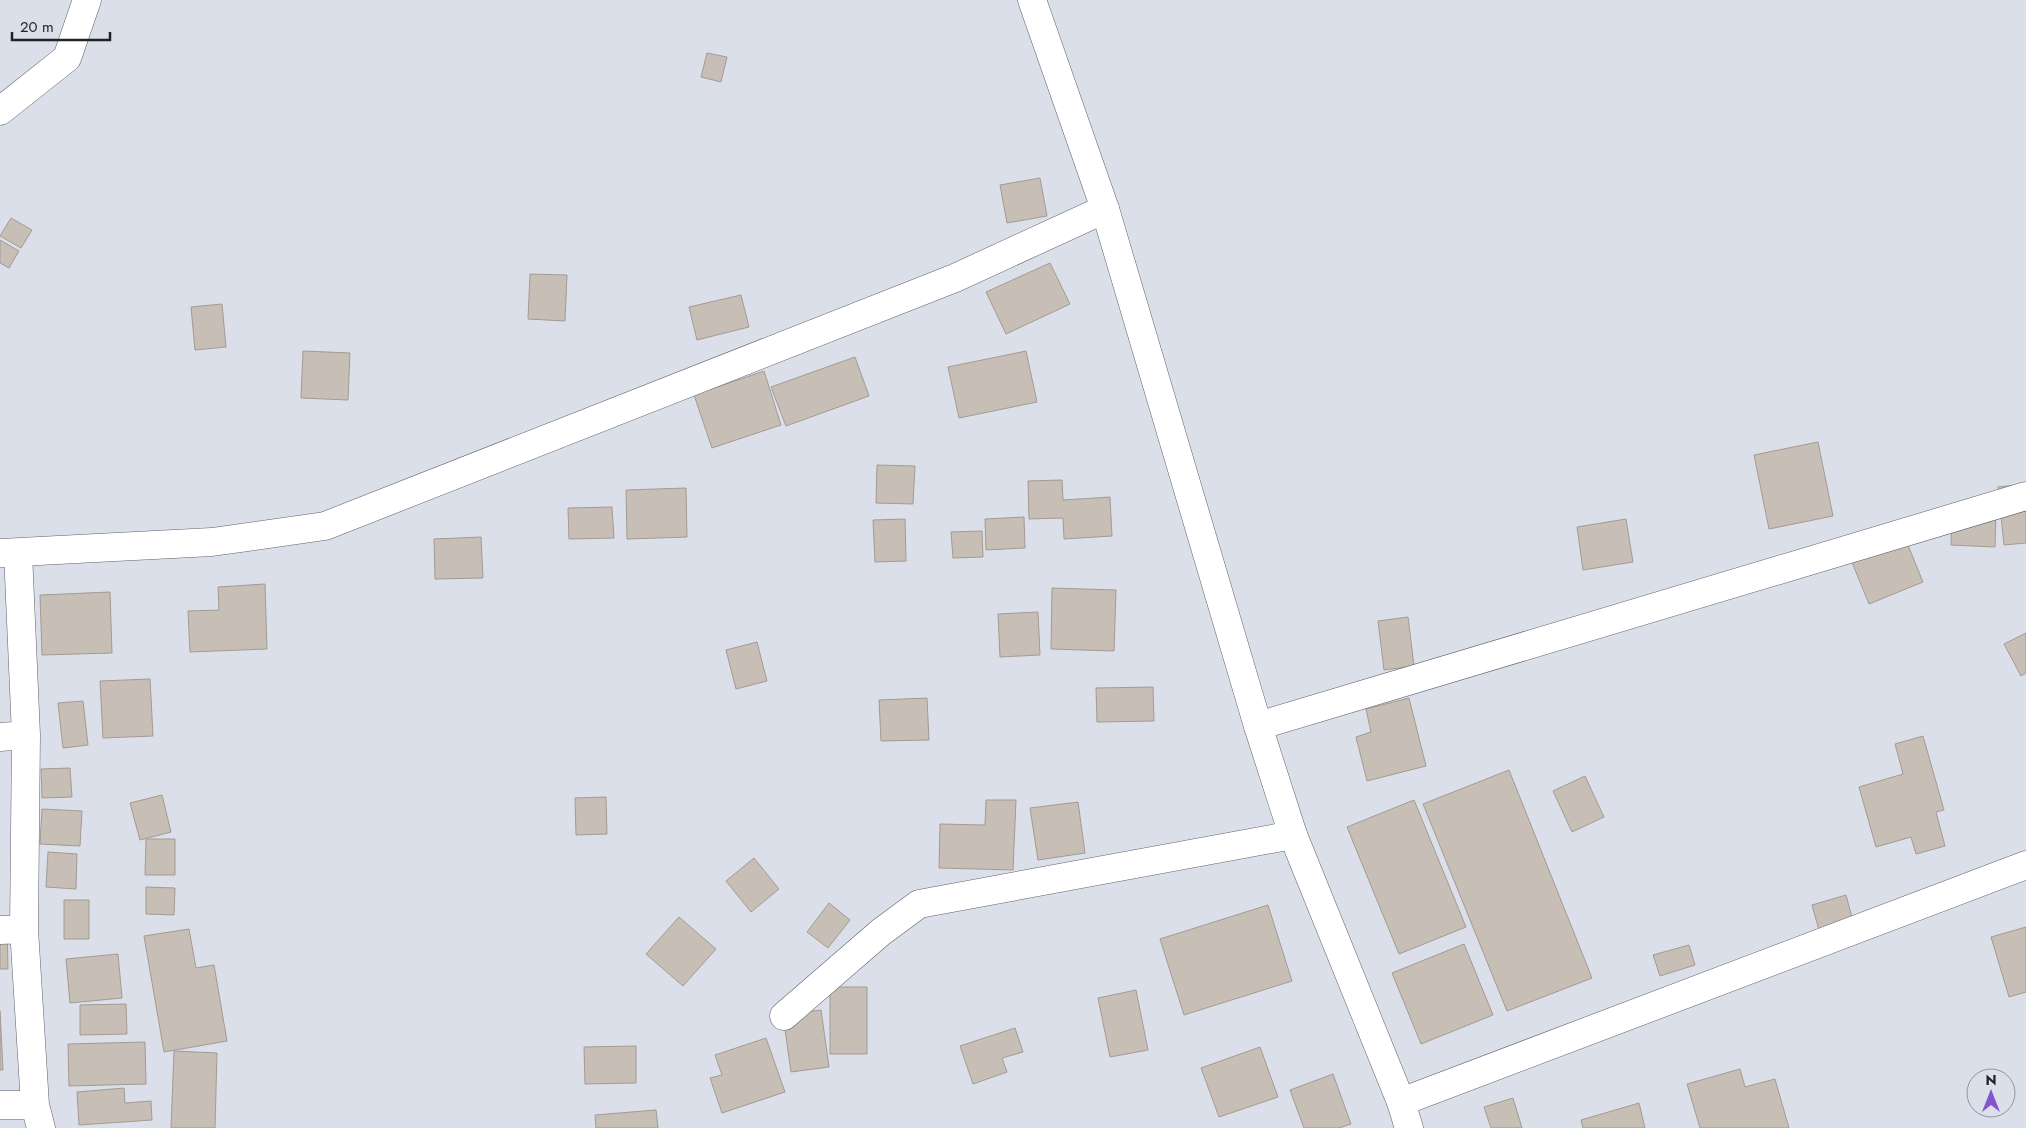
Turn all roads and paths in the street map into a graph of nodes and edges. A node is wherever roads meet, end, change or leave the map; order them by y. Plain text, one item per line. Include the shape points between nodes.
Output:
1 (87, 0) edge
2 (1032, 0) edge
3 (0, 111) edge
4 (1104, 209) junction
5 (2026, 496) edge
6 (9, 553) edge
7 (1258, 726) junction
8 (13, 736) edge
9 (1293, 835) junction
10 (2026, 864) edge
11 (12, 929) edge
12 (784, 1016) dead end
13 (1401, 1102) junction
14 (0, 1105) edge
15 (38, 1116) edge
16 (1409, 1128) edge

1 - 3 street via 67,58
2 - 4 street
4 - 6 street via 955,278 325,526 212,542
4 - 7 street
5 - 7 street
6 - 8 street
7 - 9 street
8 - 11 street
9 - 12 street via 919,904 881,932
9 - 13 street
10 - 13 street
11 - 15 street
13 - 16 street
14 - 15 street

